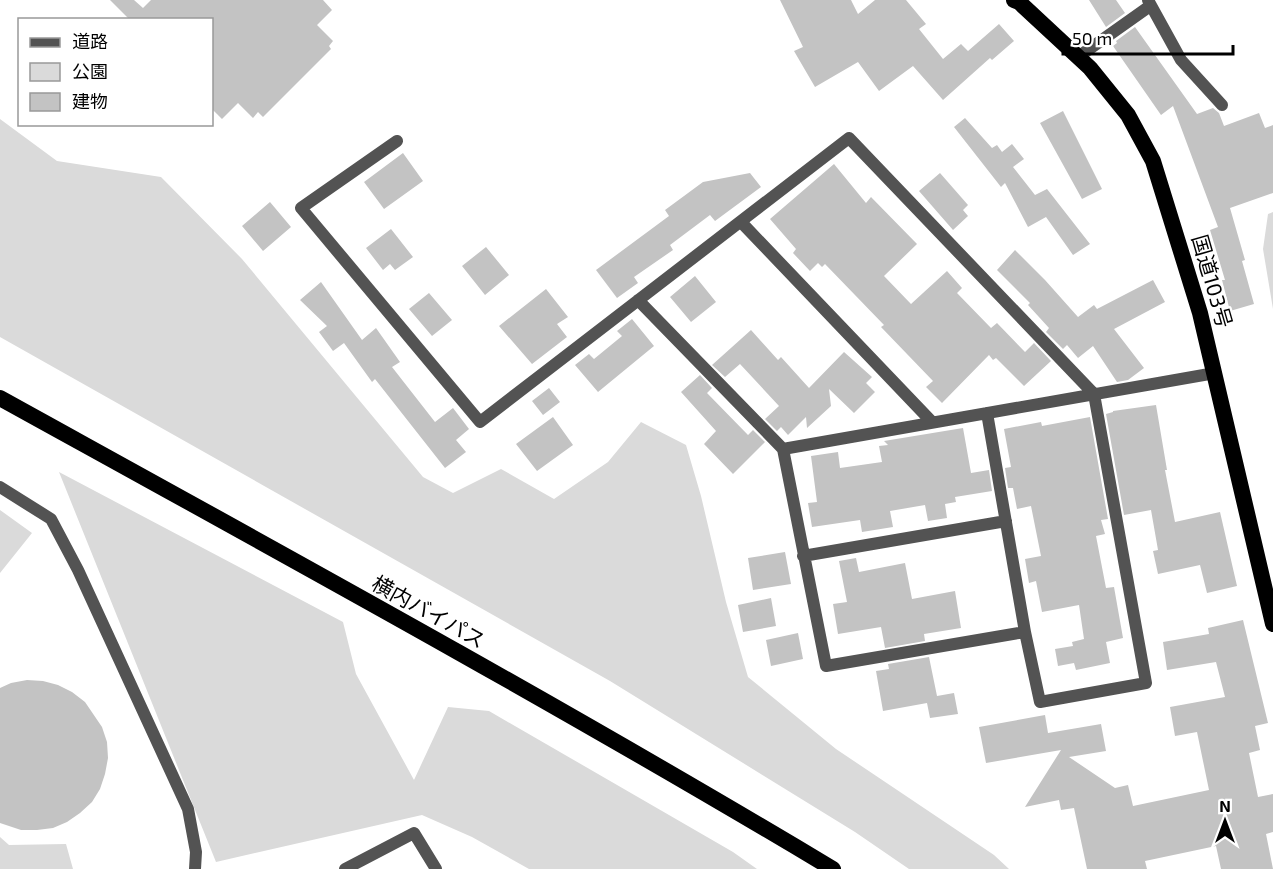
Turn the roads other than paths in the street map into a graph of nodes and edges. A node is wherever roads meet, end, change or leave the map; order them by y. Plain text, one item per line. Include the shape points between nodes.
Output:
1 (1017, 1) edge
2 (1149, 3) edge
3 (1078, 57) junction
4 (1222, 105) dead end
5 (397, 141) dead end
6 (741, 222) junction
7 (638, 300) junction
8 (1215, 373) junction
9 (1094, 394) junction
10 (0, 398) edge
11 (987, 413) junction
12 (932, 422) junction
13 (783, 449) junction
14 (0, 487) edge
15 (1006, 521) junction
16 (804, 556) junction
17 (1273, 624) edge
18 (1025, 632) junction
19 (195, 869) edge
20 (345, 869) edge
21 (436, 869) edge
22 (832, 869) edge

1 - 3 highway, 国道103号
2 - 3 street
2 - 4 street via 1181,60
3 - 8 highway, 国道103号 via 1128,115 1153,161
5 - 7 street via 301,208 480,422
6 - 7 street
6 - 9 street via 849,138
6 - 12 street
7 - 13 street
8 - 9 street
8 - 17 highway, 国道103号
9 - 11 street
9 - 18 street via 1146,683 1040,702
10 - 22 highway, 横内バイパス via 701,790
11 - 12 street
11 - 15 street
12 - 13 street
13 - 16 street
14 - 19 street via 51,519 78,570 188,809
15 - 16 street
15 - 18 street
16 - 18 street via 826,666
20 - 21 street via 414,833

